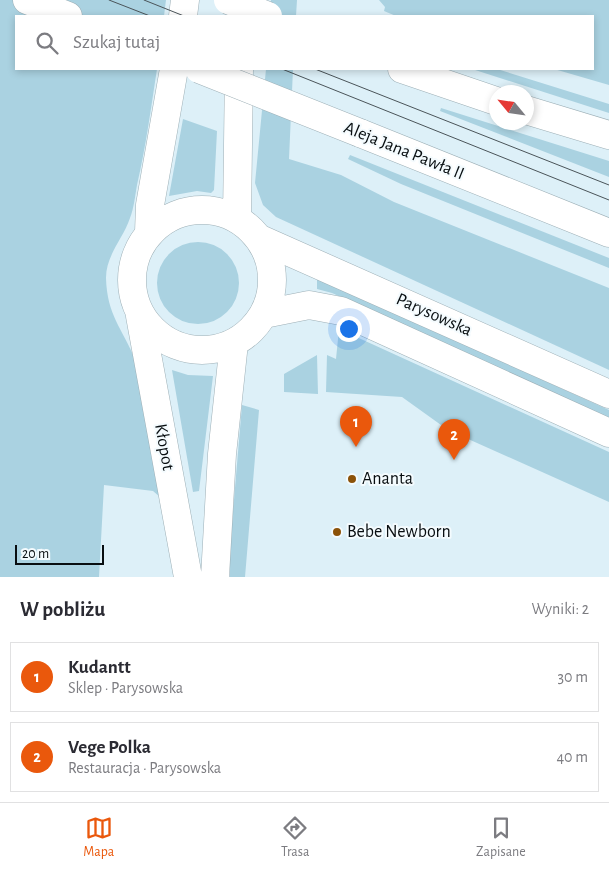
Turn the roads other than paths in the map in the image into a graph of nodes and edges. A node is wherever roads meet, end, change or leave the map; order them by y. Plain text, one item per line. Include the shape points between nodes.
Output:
1 (27, 0) edge
2 (185, 0) edge
3 (228, 0) edge
4 (240, 0) edge
5 (65, 15) edge
6 (183, 15) edge
7 (240, 15) edge
8 (266, 15) edge
9 (174, 70) edge
10 (202, 70) edge
11 (239, 70) edge
12 (405, 70) edge
13 (489, 99) edge
14 (534, 112) edge
15 (609, 135) edge
16 (238, 219) junction
17 (149, 232) junction
18 (609, 233) edge
19 (258, 238) junction
20 (264, 314) junction
21 (140, 316) junction
22 (234, 344) junction
23 (609, 394) edge
24 (609, 433) edge
25 (188, 577) edge
26 (215, 577) edge

1 - 5 street
2 - 6 street
3 - 8 street, bridge
4 - 7 street
9 - 17 street via 150,205
10 - 18 street, Aleja Jana Pawła II, bridge
11 - 16 street
12 - 13 street
14 - 15 street
16 - 17 street via 215,211 191,210 168,218
16 - 19 street
17 - 21 street via 137,251 131,273 132,296
19 - 20 street via 268,255 272,275 271,295
19 - 23 street, Parysowska
20 - 22 street
20 - 24 street, Parysowska via 309,305 341,311
21 - 22 street via 155,335 176,346 199,351
21 - 25 street, Kłopot
22 - 26 street via 222,454

